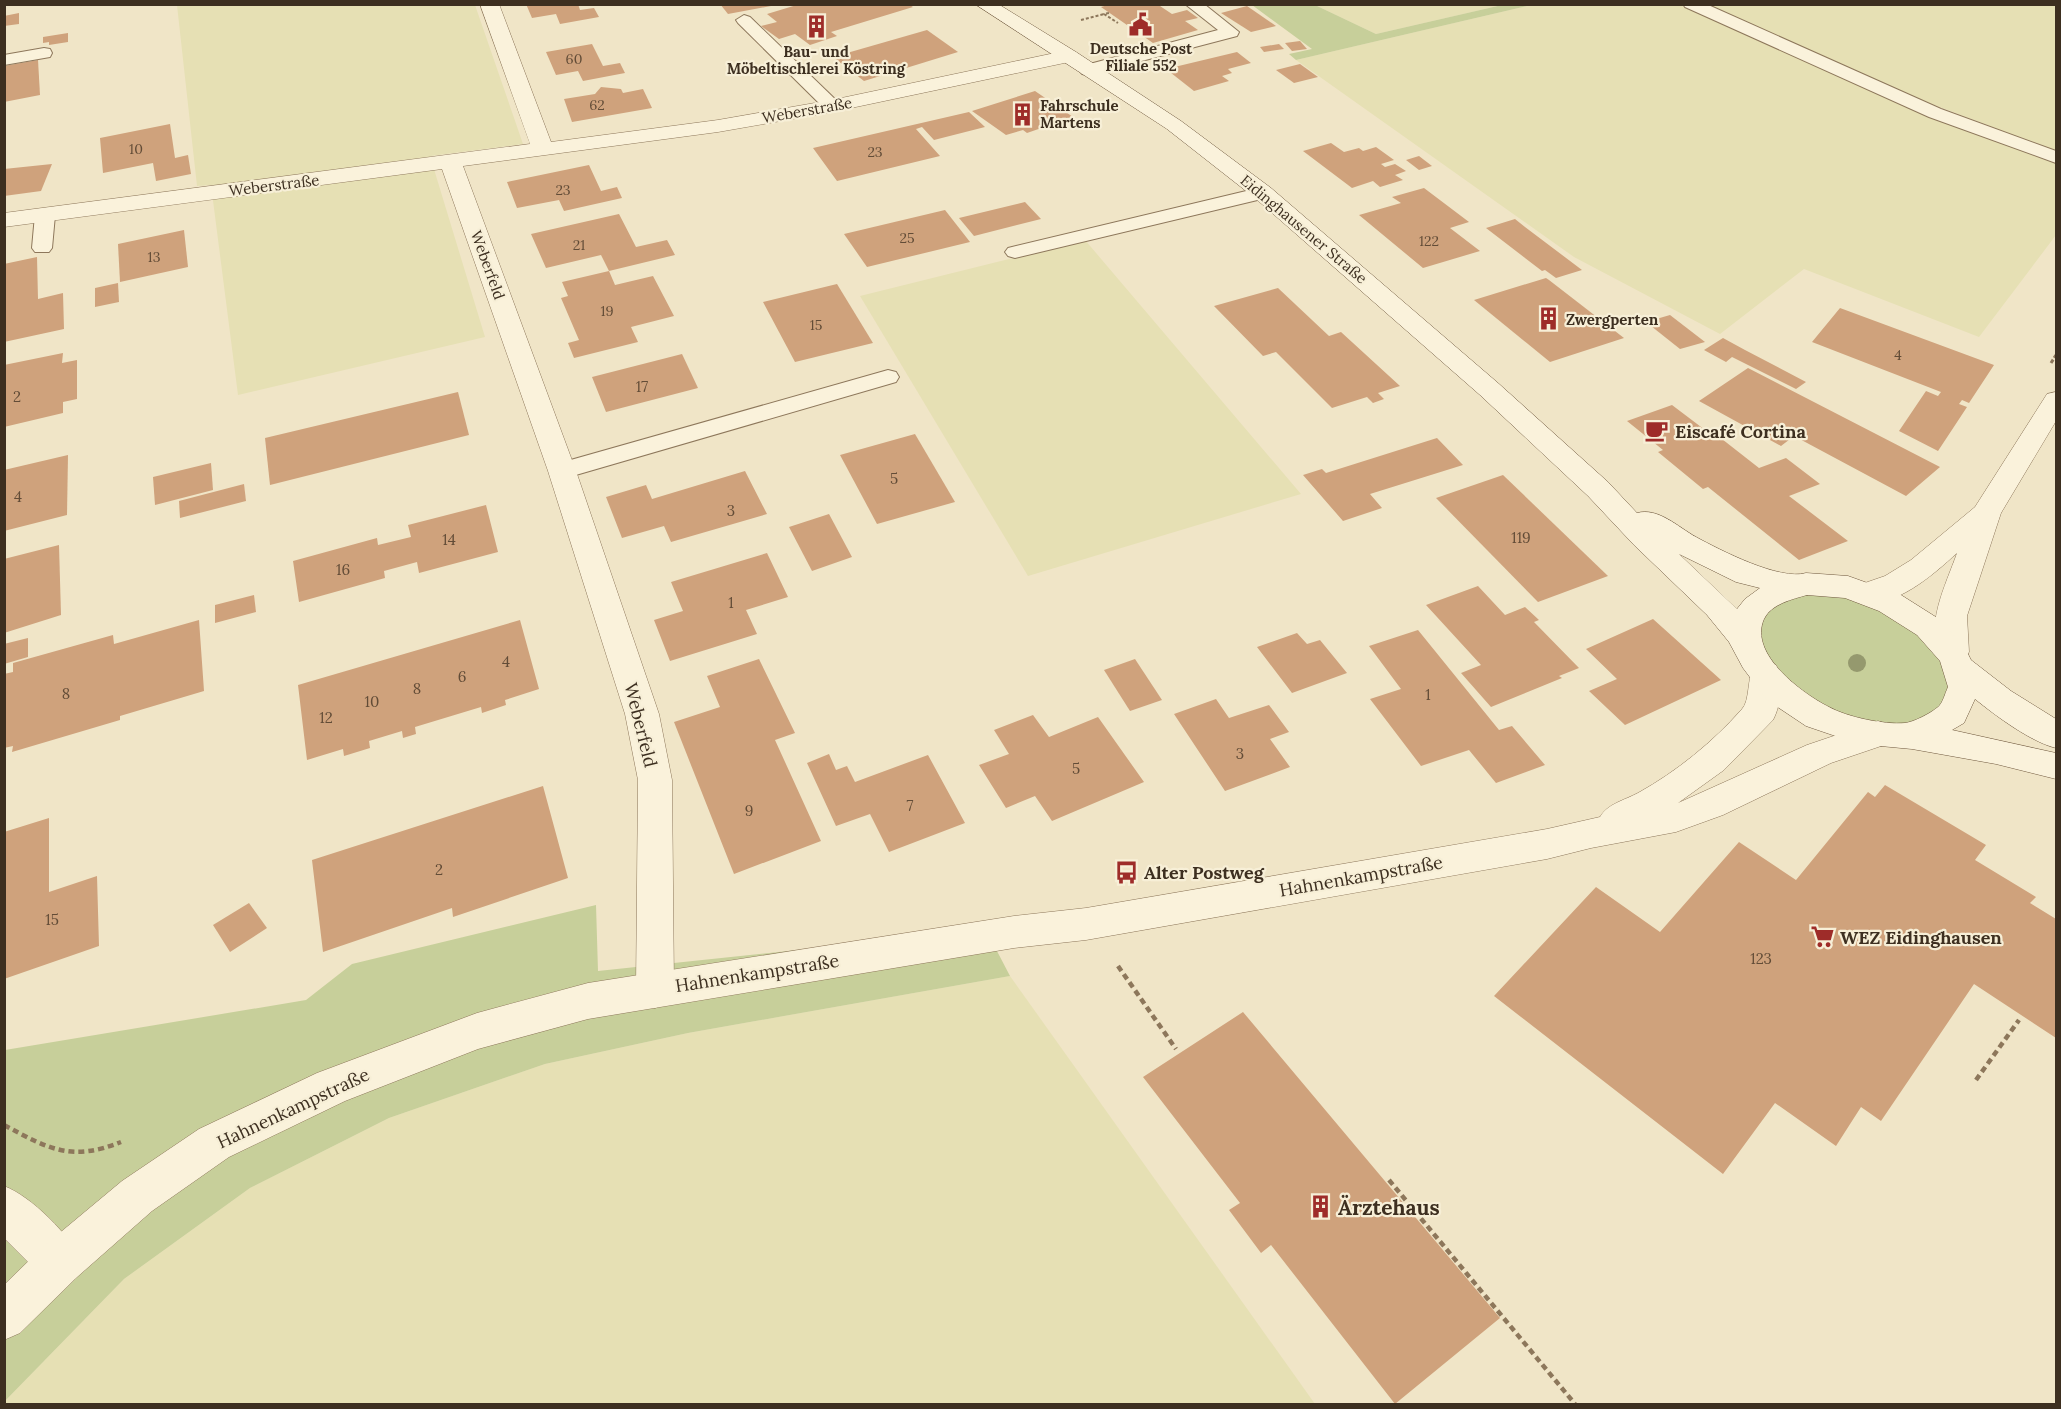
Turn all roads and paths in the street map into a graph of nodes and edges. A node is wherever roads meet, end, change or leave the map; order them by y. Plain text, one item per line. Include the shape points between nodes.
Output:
1 (489, 4) edge
2 (984, 4) edge
3 (1193, 4) edge
4 (1691, 4) edge
5 (1109, 13) dead end
6 (744, 20) dead end
7 (1118, 24) dead end
8 (44, 53) dead end
9 (1068, 56) junction
10 (4, 60) edge
11 (1088, 70) junction
12 (832, 106) junction
13 (543, 149) junction
14 (2056, 157) edge
15 (451, 162) junction
16 (1263, 193) junction
17 (45, 215) junction
18 (4, 220) edge
19 (42, 248) dead end
20 (1015, 252) dead end
21 (888, 377) dead end
22 (2056, 400) edge
23 (562, 471) junction
24 (1598, 489) junction
25 (1986, 513) junction
26 (1794, 585) junction
27 (1870, 593) junction
28 (1958, 660) junction
29 (1757, 662) junction
30 (1895, 735) junction
31 (2056, 735) edge
32 (2056, 766) edge
33 (1591, 833) junction
34 (1112, 957) dead end
35 (655, 990) junction
36 (2019, 1020) dead end
37 (1176, 1050) dead end
38 (1976, 1080) dead end
39 (4, 1125) edge
40 (128, 1139) dead end
41 (1389, 1180) dead end
42 (4, 1207) edge
43 (60, 1263) junction
44 (4, 1317) edge
45 (1575, 1404) edge

1 - 13 street
2 - 9 street, Eidinghausener Straße
3 - 11 lane via 1231,32
4 - 14 lane via 1935,113
5 - 7 path via 1104,14
6 - 12 lane
8 - 10 lane
9 - 11 street, Eidinghausener Straße
9 - 12 street, Weberstraße
11 - 16 street, Eidinghausener Straße via 1174,125
12 - 13 street, Weberstraße via 718,126
13 - 15 street, Weberstraße
15 - 17 street, Weberstraße
15 - 23 street, Weberfeld
16 - 20 lane
16 - 24 street, Eidinghausener Straße
17 - 18 street, Weberstraße
17 - 19 lane
21 - 23 lane
22 - 25 street
23 - 35 street, Weberfeld via 642,714 655,780
24 - 26 street, Eidinghausener Straße via 1685,544 1747,574
24 - 29 street, Eidinghausener Straße via 1718,607
25 - 27 street via 1922,567 1896,584
25 - 28 street via 1951,616
26 - 27 street, Eidinghausener Straße via 1835,585
26 - 29 street, Eidinghausener Straße via 1776,591 1748,615 1746,630
27 - 28 street, Eidinghausener Straße via 1910,612 1935,631
28 - 30 street via 1966,686 1956,713 1933,729
28 - 31 street, Eidinghausener Straße via 1999,700
29 - 30 street, Eidinghausener Straße via 1779,691 1818,717 1859,731
29 - 33 street, Hahnenkampstraße via 1761,711 1712,760 1652,802
30 - 32 street, Eidinghausener Straße via 1996,750
30 - 33 street, Hahnenkampstraße via 1819,754 1676,818
33 - 35 street, Hahnenkampstraße via 1547,844 1086,924
34 - 37 path
35 - 43 street, Hahnenkampstraße via 588,1001 477,1031 332,1087 214,1143 137,1196
36 - 38 path
39 - 40 path via 36,1142 70,1151 92,1153
41 - 45 path
42 - 43 street
43 - 44 street

